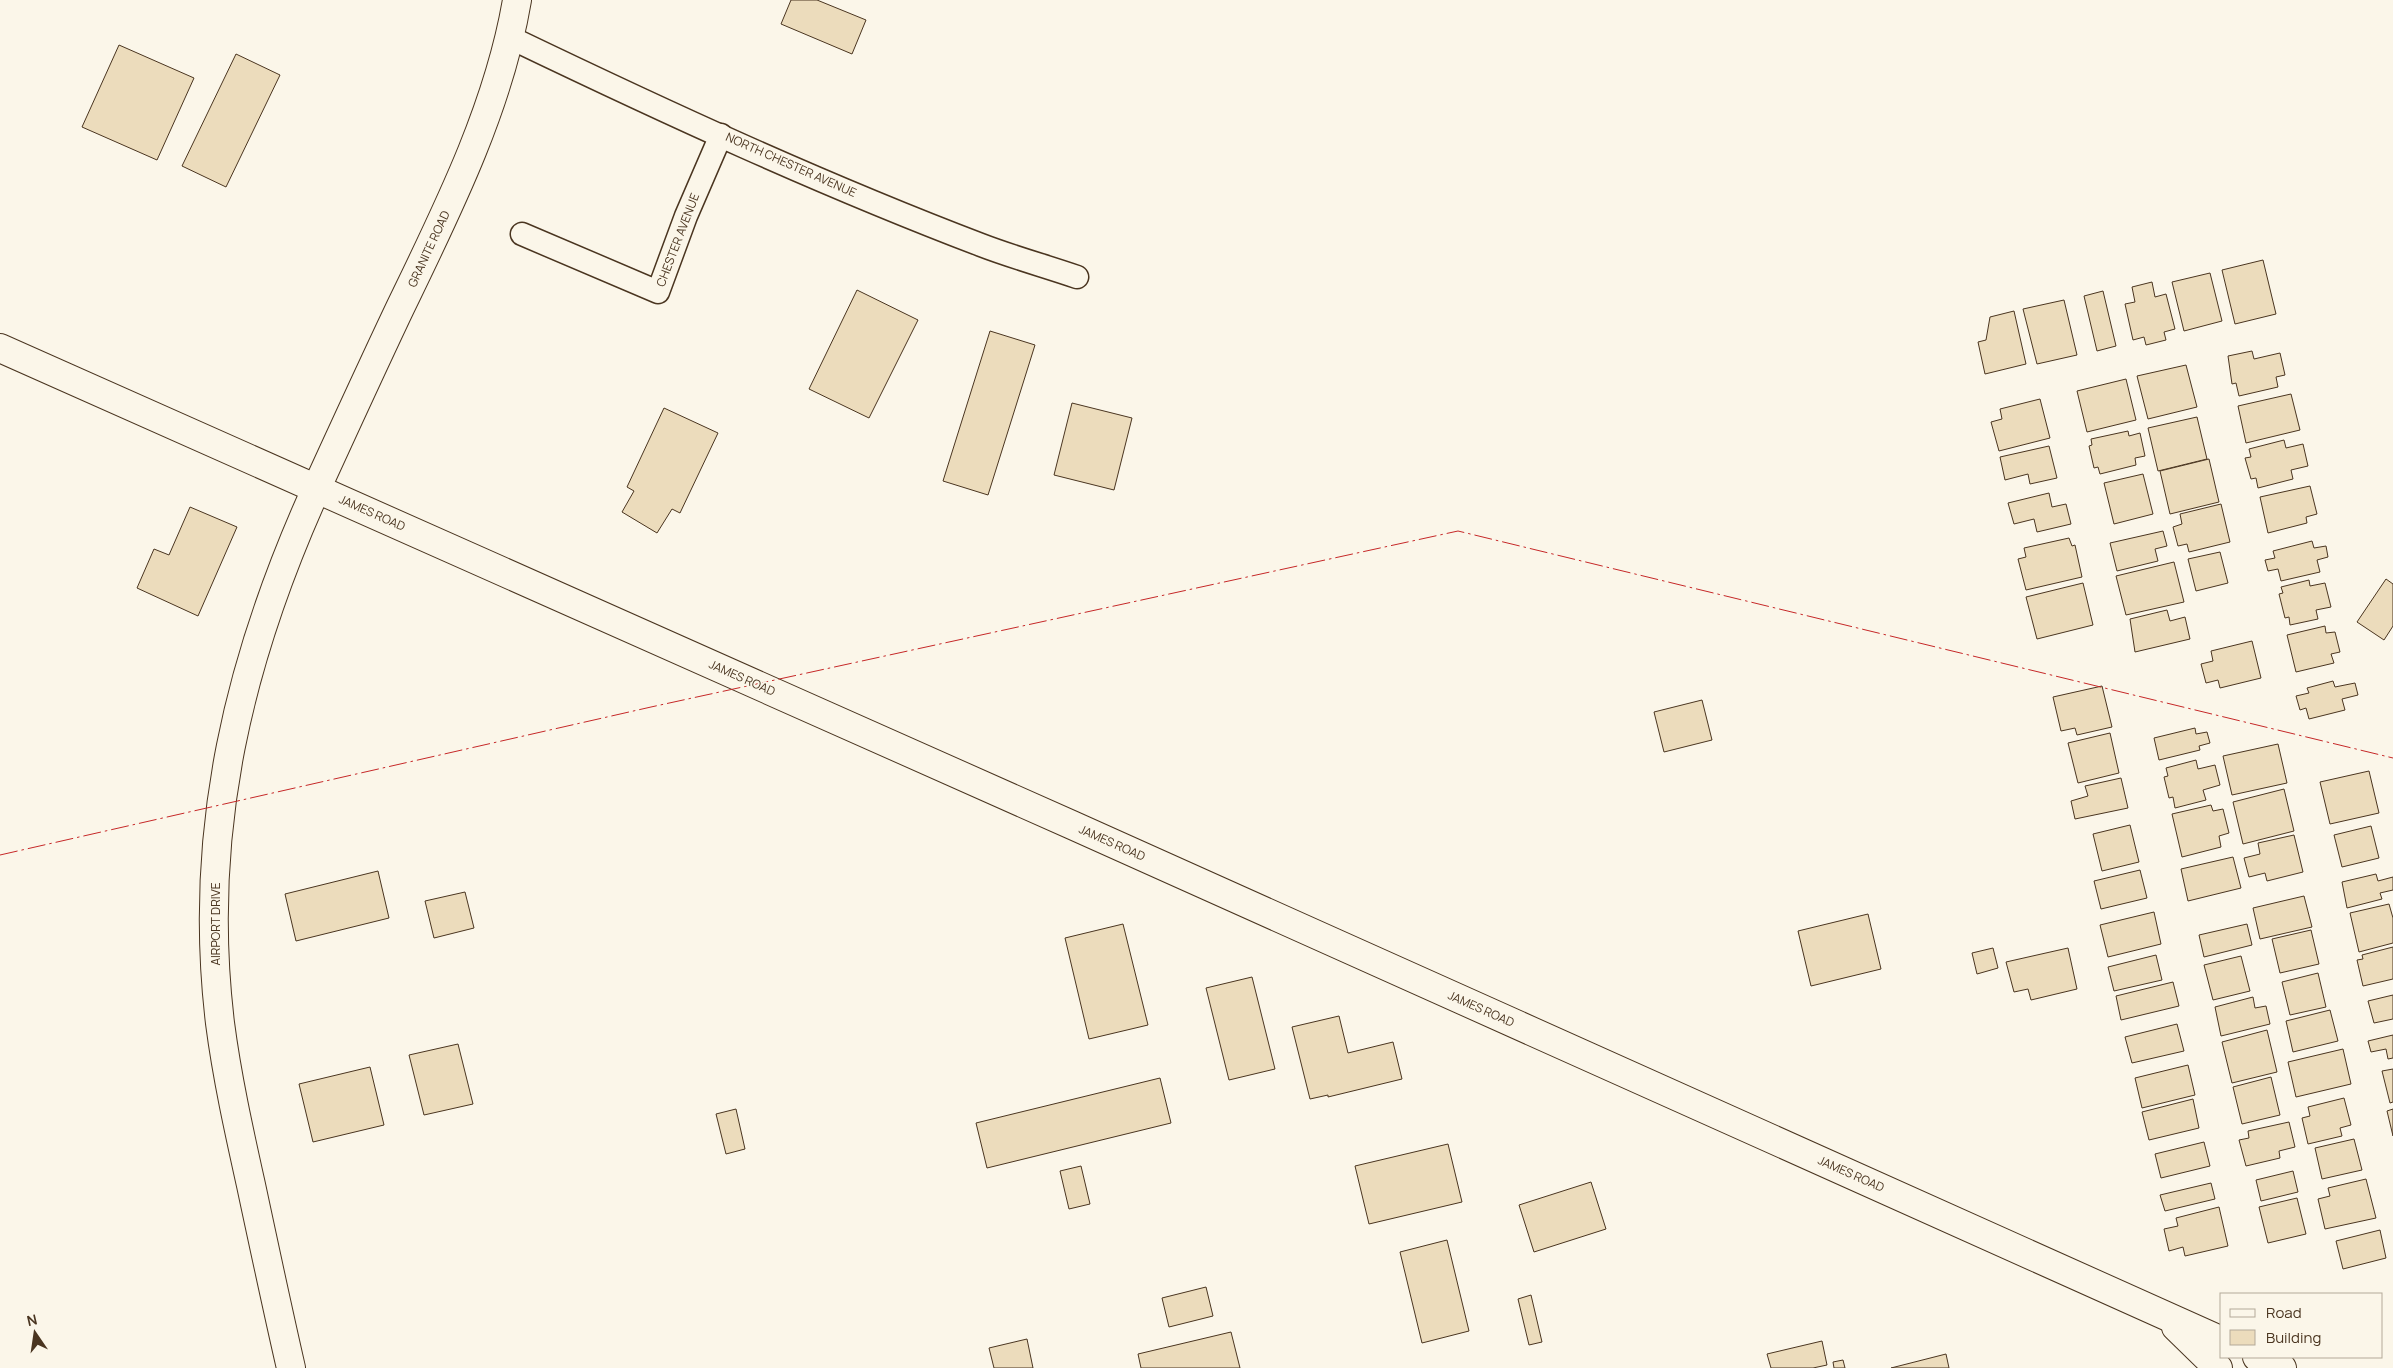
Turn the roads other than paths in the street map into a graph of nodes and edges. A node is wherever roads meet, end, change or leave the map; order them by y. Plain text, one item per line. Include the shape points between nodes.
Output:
1 (517, 0) edge
2 (511, 38) junction
3 (721, 135) junction
4 (522, 234) dead end
5 (1078, 277) dead end
6 (0, 348) edge
7 (316, 489) junction
8 (2162, 1314) junction
9 (2220, 1340) edge
10 (2259, 1358) edge
11 (291, 1368) edge
12 (2218, 1368) edge
13 (2282, 1368) edge

1 - 2 main road, GRANITE ROAD
2 - 3 street, NORTH CHESTER AVENUE
2 - 7 main road, GRANITE ROAD via 444,218
3 - 4 street, CHESTER AVENUE via 658,292
3 - 5 street, NORTH CHESTER AVENUE via 982,246
6 - 7 main road, JAMES ROAD
7 - 8 main road, JAMES ROAD
7 - 11 main road, AIRPORT DRIVE via 281,571 245,680 228,760 219,824 215,890 220,1020 229,1085
8 - 9 main road, JAMES ROAD
8 - 12 main road
10 - 13 main road

